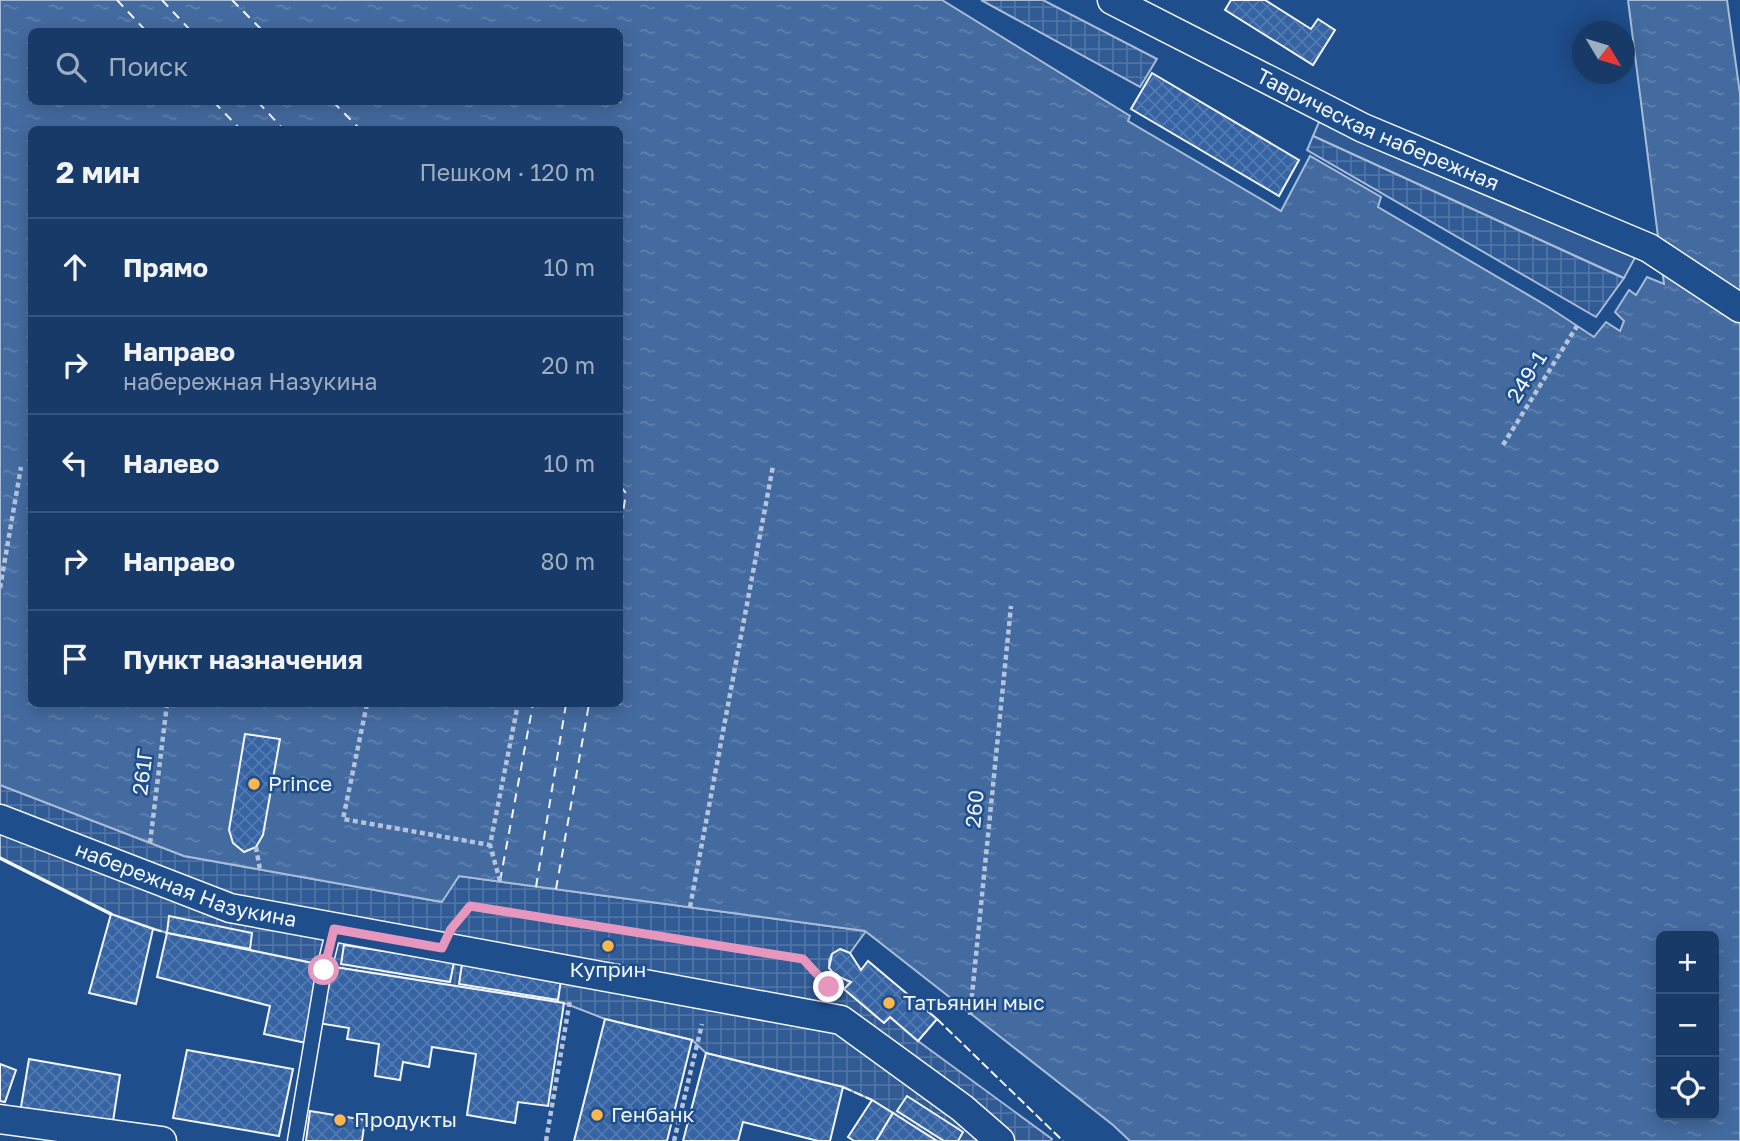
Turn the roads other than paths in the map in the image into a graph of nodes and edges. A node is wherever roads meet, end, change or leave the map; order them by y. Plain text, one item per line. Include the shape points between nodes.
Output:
1 (1112, 0) edge
2 (1740, 308) edge
3 (0, 819) edge
4 (334, 929) junction
5 (0, 1119) edge
6 (162, 1141) edge
7 (295, 1141) edge
8 (1000, 1141) edge

1 - 2 street, Таврическая набережная via 1363,128 1649,247
3 - 4 street, набережная Назукина via 230,908
4 - 7 lane
4 - 8 street, набережная Назукина via 841,1020
5 - 6 street

